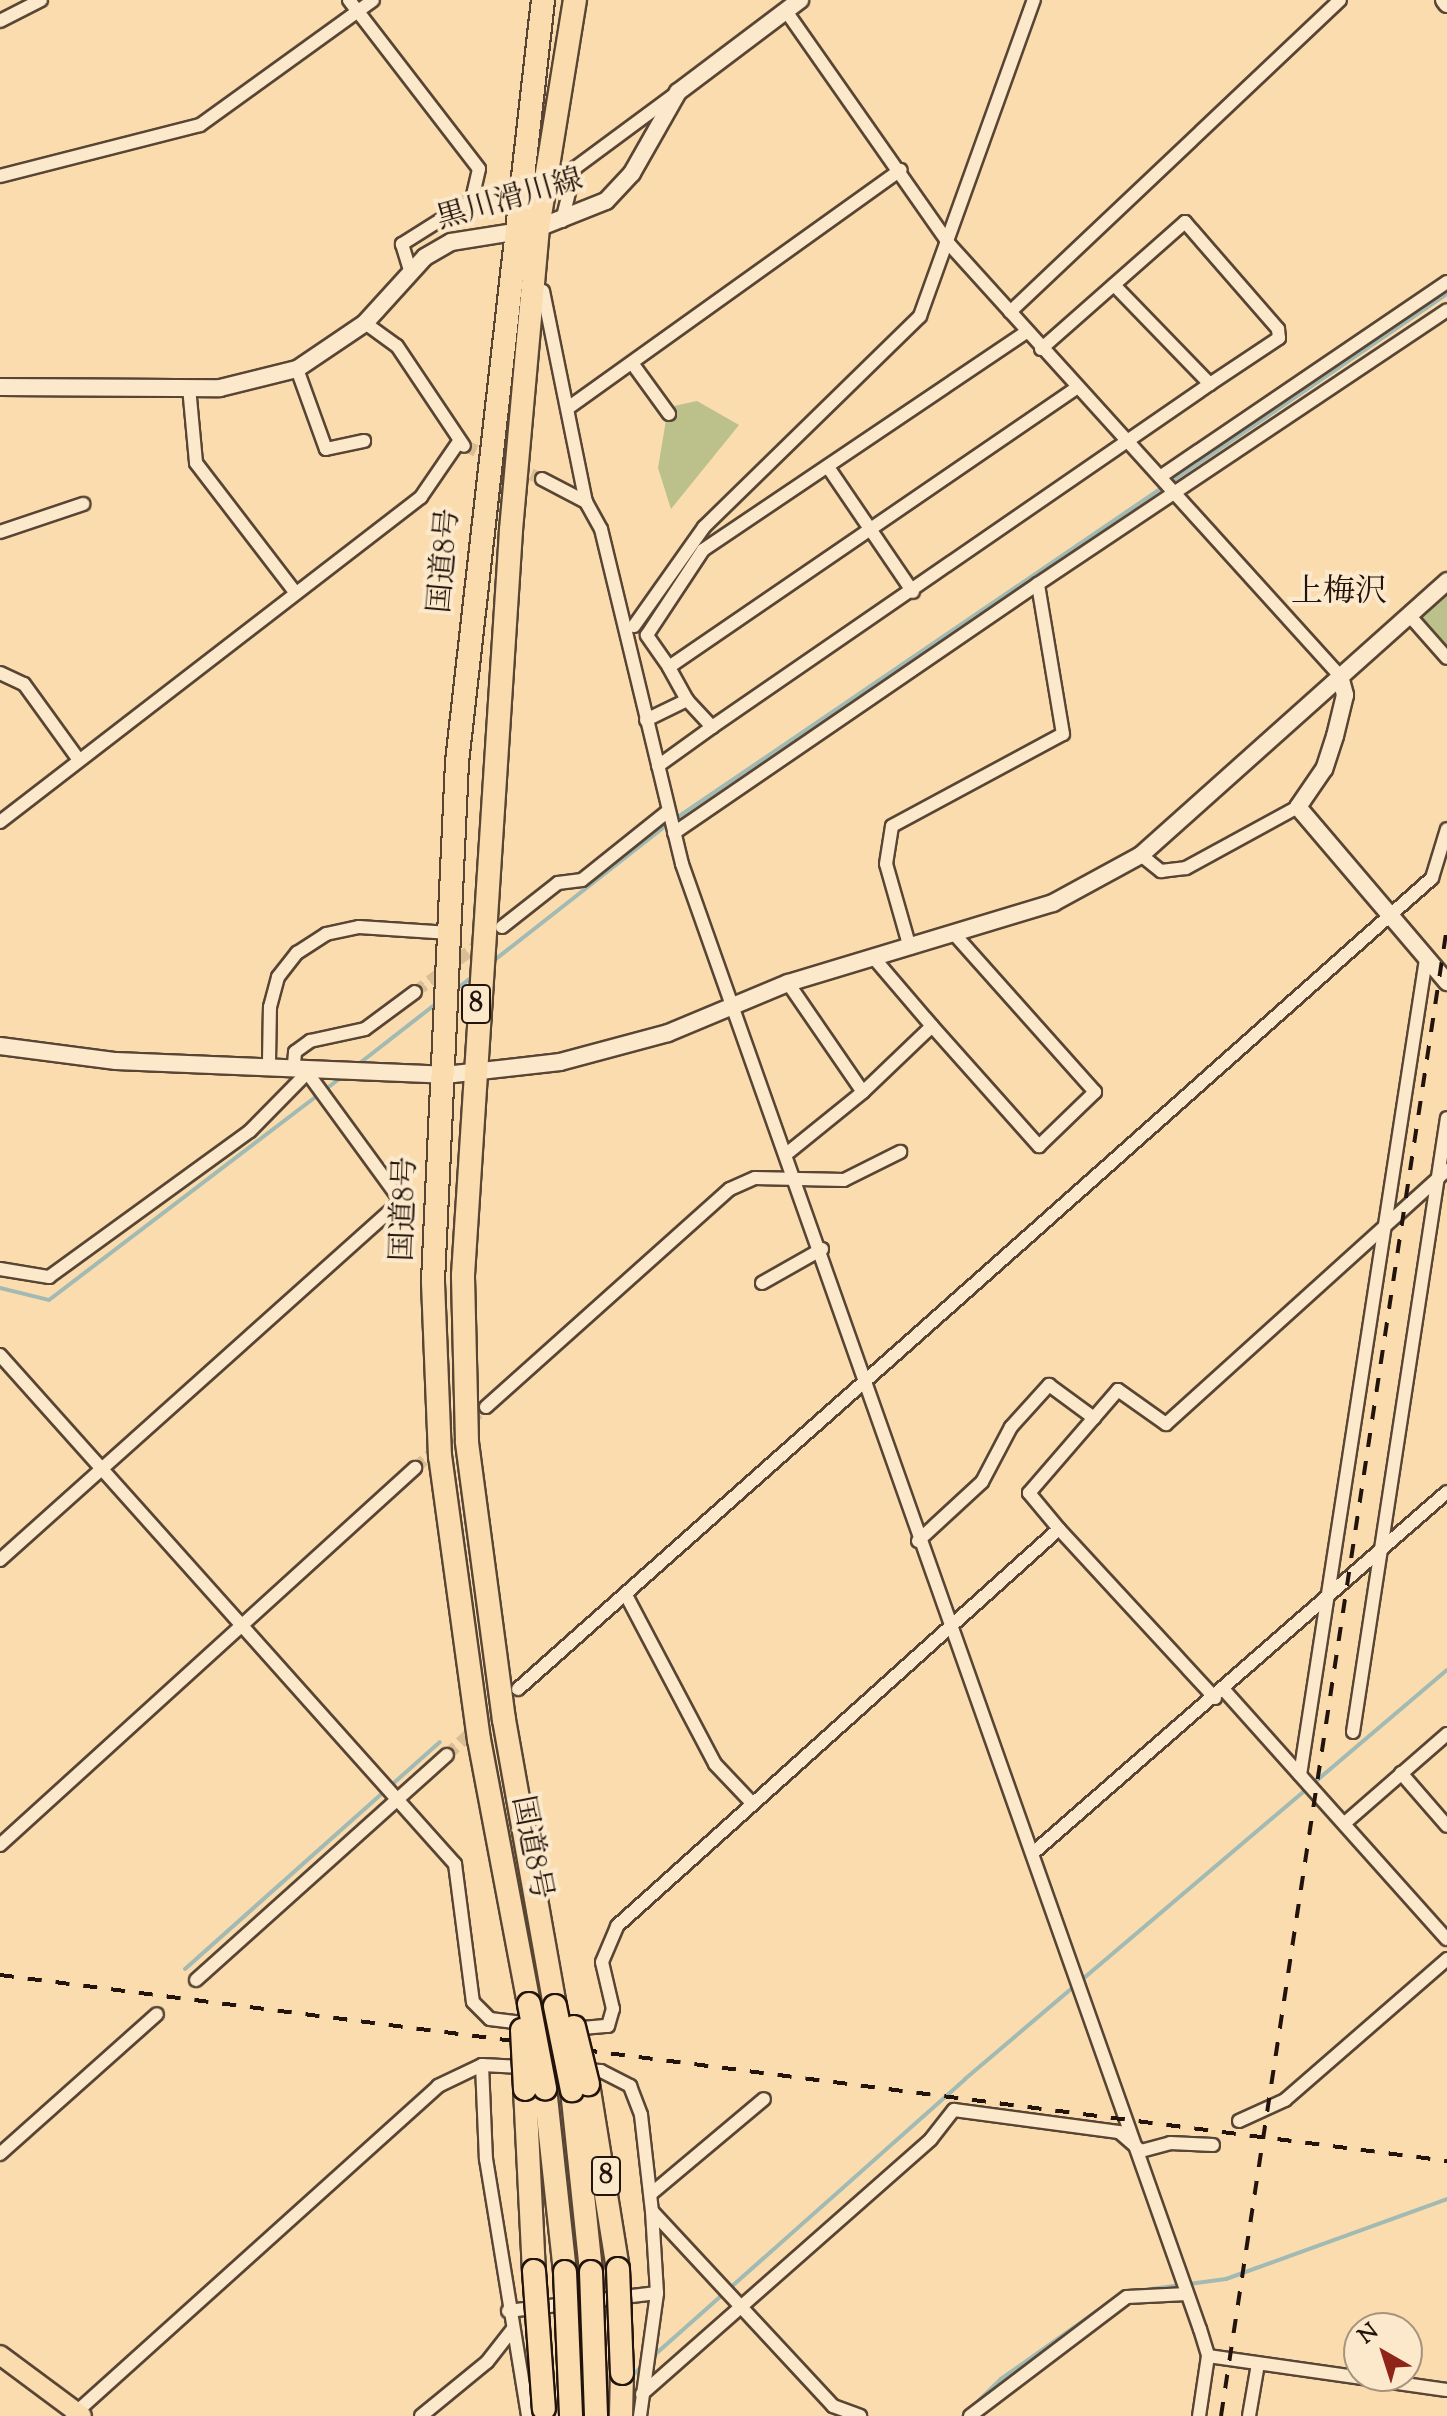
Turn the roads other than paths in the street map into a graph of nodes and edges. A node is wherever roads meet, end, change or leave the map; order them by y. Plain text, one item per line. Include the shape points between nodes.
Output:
1 (41, 0) edge
2 (349, 0) edge
3 (373, 0) edge
4 (543, 0) edge
5 (575, 0) edge
6 (1034, 0) edge
7 (1340, 0) edge
8 (793, 5) edge
9 (358, 12) junction
10 (0, 21) edge
11 (678, 92) junction
12 (901, 170) junction
13 (0, 176) edge
14 (542, 226) junction
15 (950, 245) junction
16 (410, 271) junction
17 (1447, 282) edge
18 (1114, 285) junction
19 (1447, 310) edge
20 (1010, 312) junction
21 (365, 323) junction
22 (1026, 332) junction
23 (1041, 349) junction
24 (632, 363) junction
25 (297, 369) junction
26 (1210, 384) junction
27 (0, 387) edge
28 (189, 387) junction
29 (1077, 388) junction
30 (568, 408) junction
31 (669, 414) dead end
32 (364, 441) dead end
33 (1128, 445) junction
34 (828, 467) junction
35 (1160, 477) junction
36 (542, 479) tunnel mouth
37 (1175, 493) junction
38 (586, 502) junction
39 (83, 504) dead end
40 (872, 531) junction
41 (0, 532) edge
42 (1447, 581) edge
43 (1038, 584) junction
44 (295, 592) junction
45 (913, 592) junction
46 (1409, 615) junction
47 (634, 626) dead end
48 (1447, 658) edge
49 (669, 667) junction
50 (0, 673) edge
51 (1340, 676) junction
52 (687, 700) junction
53 (646, 720) junction
54 (712, 727) junction
55 (79, 760) junction
56 (658, 766) junction
57 (1298, 807) junction
58 (668, 811) junction
59 (0, 822) edge
60 (1447, 829) edge
61 (674, 833) junction
62 (1141, 855) junction
63 (1389, 917) junction
64 (502, 927) dead end
65 (450, 933) junction
66 (956, 936) junction
67 (910, 948) junction
68 (874, 958) junction
69 (1426, 959) junction
70 (1447, 982) edge
71 (788, 983) junction
72 (415, 992) tunnel mouth
73 (735, 1006) junction
74 (932, 1026) junction
75 (0, 1046) edge
76 (269, 1062) junction
77 (305, 1069) junction
78 (473, 1071) junction
79 (445, 1075) junction
80 (863, 1092) junction
81 (1447, 1118) edge
82 (789, 1152) junction
83 (900, 1152) dead end
84 (1447, 1170) edge
85 (796, 1177) junction
86 (1437, 1179) junction
87 (1384, 1227) junction
88 (822, 1249) junction
89 (0, 1269) edge
90 (762, 1283) dead end
91 (0, 1355) edge
92 (866, 1381) junction
93 (486, 1407) tunnel mouth
94 (1094, 1418) junction
95 (415, 1468) tunnel mouth
96 (104, 1470) junction
97 (1447, 1492) edge
98 (1059, 1529) junction
99 (918, 1541) junction
100 (1378, 1554) junction
101 (0, 1560) edge
102 (626, 1595) junction
103 (1330, 1596) junction
104 (244, 1626) junction
105 (951, 1627) junction
106 (518, 1689) tunnel mouth
107 (1220, 1694) junction
108 (1353, 1732) dead end
109 (1447, 1734) edge
110 (447, 1755) tunnel mouth
111 (1401, 1773) junction
112 (1300, 1775) junction
113 (399, 1798) junction
114 (753, 1804) junction
115 (1346, 1822) junction
116 (1447, 1826) edge
117 (0, 1845) edge
118 (1033, 1853) junction
119 (1447, 1939) edge
120 (1447, 1959) edge
121 (196, 1980) dead end
122 (157, 2014) dead end
123 (482, 2065) junction
124 (580, 2087) junction
125 (535, 2088) junction
126 (764, 2099) dead end
127 (1239, 2121) dead end
128 (1213, 2145) dead end
129 (1141, 2151) junction
130 (0, 2154) edge
131 (652, 2193) junction
132 (652, 2211) junction
133 (657, 2293) junction
134 (1187, 2294) junction
135 (744, 2303) junction
136 (508, 2311) junction
137 (512, 2330) junction
138 (0, 2355) edge
139 (1208, 2356) junction
140 (1258, 2364) junction
141 (1447, 2390) edge
142 (642, 2394) junction
143 (539, 2414) edge
144 (77, 2415) edge
145 (421, 2416) edge
146 (571, 2416) edge
147 (596, 2416) edge
148 (621, 2416) edge
149 (640, 2416) edge
150 (860, 2416) edge
151 (970, 2416) edge
152 (1199, 2416) edge
153 (1249, 2416) edge

1 - 10 street
2 - 9 street
3 - 9 street
4 - 14 highway, 国道8号 / 8
5 - 14 highway, 国道8号 / 8
6 - 15 street
7 - 20 street
8 - 11 street, 黒川滑川線
8 - 12 street
9 - 13 street via 200,125
9 - 16 street via 479,169 472,200 402,244
11 - 14 street via 575,168
11 - 14 street, 黒川滑川線 via 632,173 606,201
12 - 15 street
12 - 24 street
14 - 16 street, 黒川滑川線 via 451,242
14 - 30 street via 542,307
14 - 65 highway, 国道8号 / 8 via 459,747
14 - 78 highway, 国道8号 / 8
15 - 20 street
15 - 47 street via 920,316 704,527
16 - 21 street, 黒川滑川線
17 - 35 street
18 - 23 street
18 - 26 street
18 - 26 street via 1185,222 1278,329 1279,338
19 - 37 street
20 - 22 street
21 - 25 street, 黒川滑川線
21 - 44 street via 397,346 461,445 421,497
22 - 23 street
22 - 34 street
23 - 29 street
24 - 30 street
24 - 31 street
25 - 28 street, 黒川滑川線 via 259,382
25 - 32 street via 326,449
26 - 33 street
27 - 28 street, 黒川滑川線
28 - 44 street via 196,463
29 - 33 street
29 - 40 street
30 - 38 street
33 - 35 street
33 - 45 street
34 - 40 street
34 - 49 street via 703,550 647,635
35 - 37 street
36 - 38 street
37 - 43 street
37 - 51 street
38 - 53 street via 601,529
39 - 41 street
40 - 45 street
40 - 49 street
42 - 46 street
43 - 61 street
43 - 67 street via 1063,734 892,826 886,864
44 - 55 street
45 - 54 street
46 - 48 street
46 - 51 street
49 - 52 street
50 - 55 street via 24,684
51 - 57 street via 1345,695 1335,736 1324,769
51 - 62 street
52 - 53 street
52 - 54 street
53 - 56 street
54 - 56 street
55 - 59 street
56 - 58 street
57 - 62 street via 1186,868 1161,871
57 - 63 street
58 - 61 street
58 - 64 street via 582,880 558,883
60 - 63 street via 1432,878
61 - 73 street
62 - 66 street via 1053,903
63 - 69 street
63 - 92 street
65 - 76 street via 359,927 326,934 297,953 278,977 270,1007
65 - 79 highway, 国道8号 / 8
66 - 67 street
66 - 74 street via 1095,1092 1039,1146
67 - 68 street
68 - 71 street
68 - 74 street
69 - 70 street
69 - 87 street
71 - 73 street
71 - 80 street
72 - 77 street via 365,1029 310,1041 295,1052
73 - 78 street via 618,1048
73 - 82 street
74 - 80 street
75 - 76 street via 116,1061
76 - 77 street
77 - 79 street
77 - 89 street via 250,1131 49,1277
77 - 96 street via 401,1201
78 - 79 street
78 - 124 highway, 国道8号 / 8, bridge via 463,1275 467,1441 504,1720 545,1942
79 - 125 highway, 国道8号 / 8, bridge via 433,1281 440,1457 479,1740 519,1951
80 - 82 street
81 - 86 street
82 - 85 street
83 - 85 street via 844,1180
84 - 86 street
85 - 88 street
85 - 93 street via 755,1178 730,1189
86 - 87 street
86 - 100 street
87 - 94 street via 1166,1424 1118,1390
87 - 103 street
88 - 90 street
88 - 92 street
91 - 96 street
92 - 99 street
92 - 102 street
94 - 98 street via 1029,1493
94 - 99 street via 1049,1385 1011,1427 982,1482
95 - 104 street
96 - 101 street
96 - 104 street
97 - 100 street
98 - 105 street
98 - 107 street
99 - 105 street
100 - 103 street
100 - 108 street
102 - 106 street
102 - 114 street via 715,1764
103 - 107 street
103 - 112 street
104 - 113 street
104 - 117 street
105 - 114 street
105 - 118 street
107 - 112 street
107 - 118 street
109 - 111 street
110 - 113 street
111 - 115 street
111 - 116 street
112 - 115 street
113 - 114 street via 455,1864 473,2002 490,2019 598,2032 613,2009 604,1943
113 - 121 street
115 - 119 street
118 - 129 street
120 - 127 street via 1285,2100
122 - 130 street
123 - 131 street via 616,2075 630,2086 641,2115
123 - 136 street via 486,2159
123 - 144 street via 438,2086
124 - 147 highway, 国道8号 / 8, bridge
124 - 148 highway, 8, bridge via 618,2269
125 - 143 highway, 8, bridge
125 - 146 highway, 8, bridge via 565,2272
126 - 131 street
128 - 129 street via 1170,2143
129 - 134 street
129 - 135 street via 1119,2132 954,2110 931,2139
131 - 132 street
132 - 133 street
132 - 135 street
133 - 136 street
133 - 142 street
134 - 139 street
134 - 151 street via 1127,2297
135 - 142 street
135 - 150 street via 833,2406
136 - 137 street
137 - 143 street
137 - 145 street via 487,2362
138 - 144 main road
139 - 140 street
139 - 152 street
140 - 141 street
140 - 153 street
142 - 149 street

